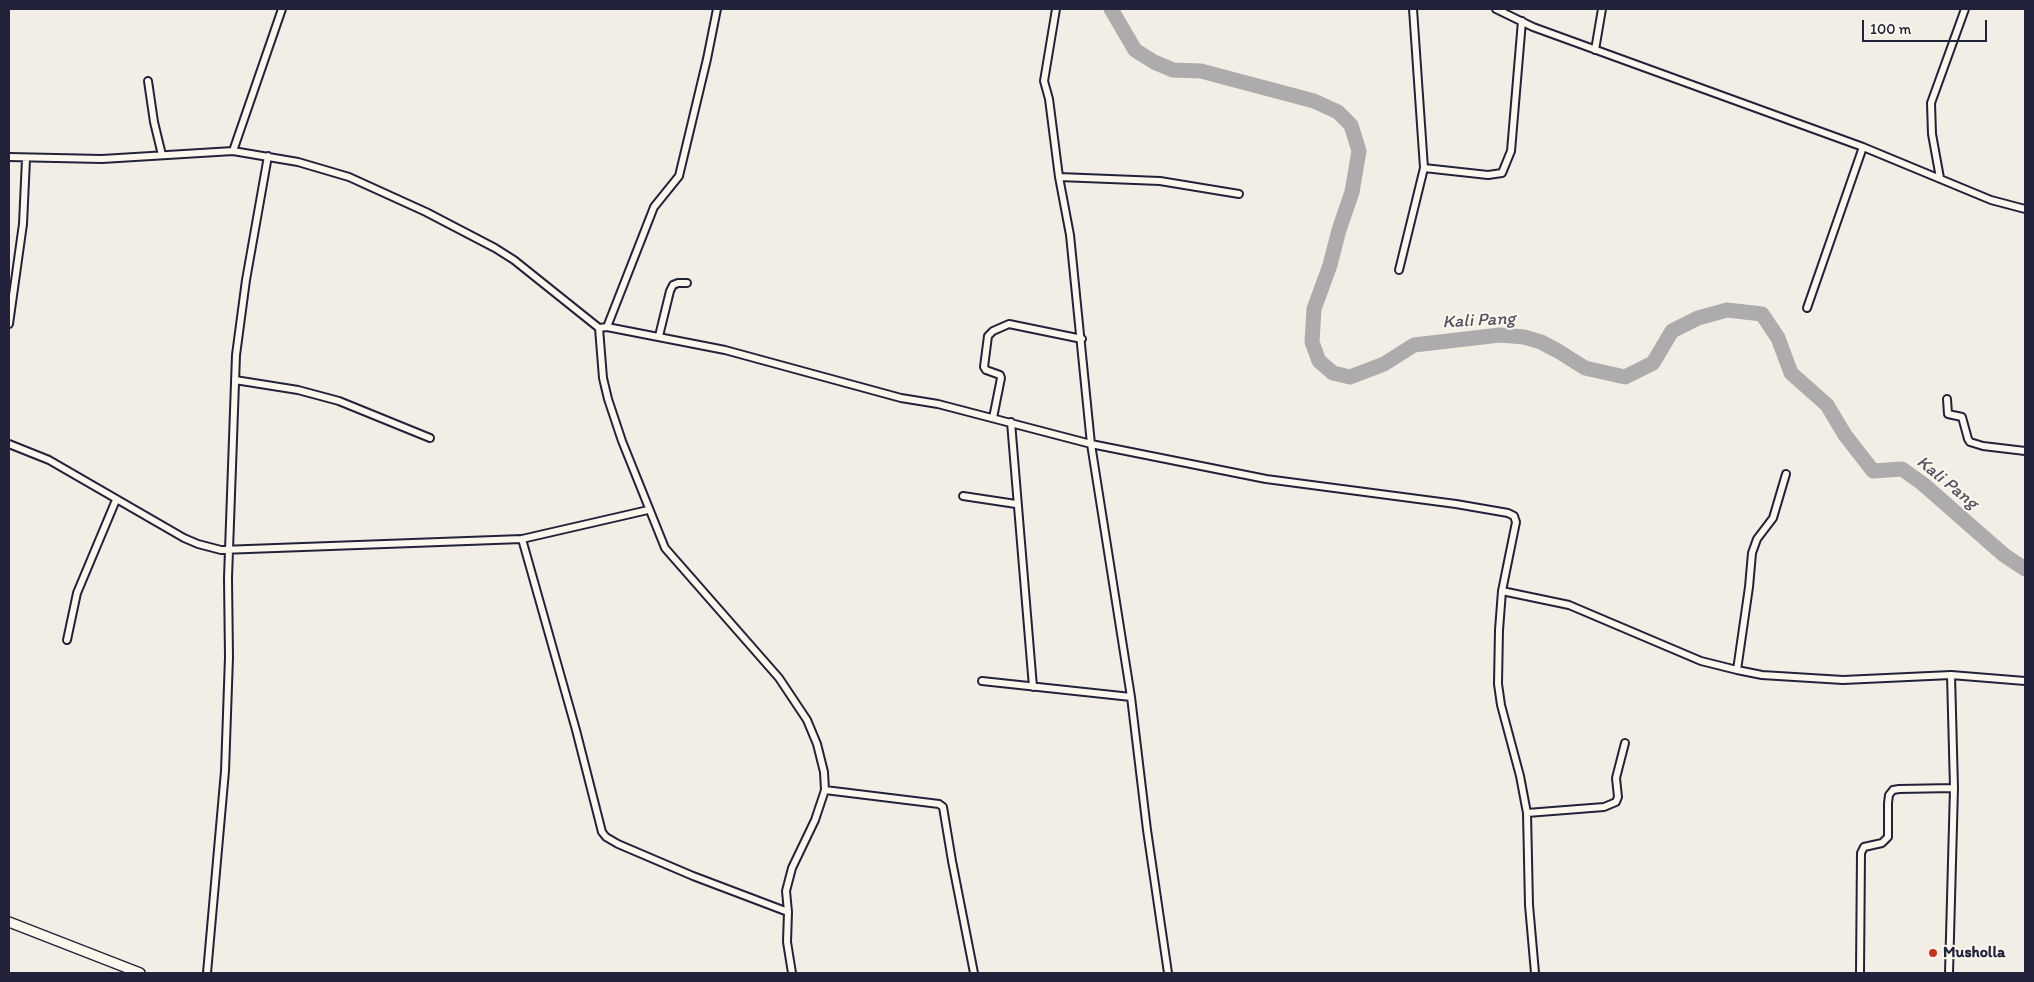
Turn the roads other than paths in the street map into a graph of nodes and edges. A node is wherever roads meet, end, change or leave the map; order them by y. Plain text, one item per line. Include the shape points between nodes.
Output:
1 (282, 9) edge
2 (717, 9) edge
3 (1056, 9) edge
4 (1413, 9) edge
5 (1496, 9) edge
6 (1602, 9) edge
7 (1965, 9) edge
8 (1522, 21) junction
9 (1596, 50) junction
10 (148, 81) dead end
11 (1863, 147) junction
12 (233, 151) junction
13 (162, 155) junction
14 (268, 156) junction
15 (9, 157) edge
16 (26, 159) junction
17 (1424, 168) junction
18 (1058, 176) junction
19 (1940, 178) junction
20 (1239, 194) dead end
21 (2025, 209) edge
22 (1399, 270) dead end
23 (687, 283) dead end
24 (1807, 308) dead end
25 (9, 324) edge
26 (607, 327) junction
27 (599, 328) junction
28 (659, 336) junction
29 (1082, 339) junction
30 (236, 380) junction
31 (1948, 399) dead end
32 (993, 418) junction
33 (1010, 422) junction
34 (430, 438) dead end
35 (9, 444) edge
36 (1091, 444) junction
37 (2025, 451) edge
38 (1786, 474) dead end
39 (963, 496) dead end
40 (116, 500) junction
41 (1016, 504) junction
42 (648, 510) junction
43 (526, 537) junction
44 (230, 551) junction
45 (1502, 592) junction
46 (67, 640) dead end
47 (1737, 670) junction
48 (1951, 676) junction
49 (982, 680) dead end
50 (2025, 681) edge
51 (1033, 687) junction
52 (1131, 697) junction
53 (1624, 743) dead end
54 (1954, 788) junction
55 (825, 790) junction
56 (1527, 813) junction
57 (788, 912) junction
58 (9, 922) edge
59 (140, 973) edge
60 (207, 973) edge
61 (792, 973) edge
62 (974, 973) edge
63 (1168, 973) edge
64 (1535, 973) edge
65 (1860, 973) edge
66 (1949, 973) edge

1 - 12 street
2 - 26 street via 679,176 654,207
3 - 18 street via 1044,81
4 - 17 street
5 - 8 street
6 - 9 street
7 - 19 street via 1931,103 1932,134
8 - 9 street
8 - 17 street via 1511,152 1502,173 1488,175
9 - 11 street
10 - 13 street
11 - 19 street
11 - 24 street
12 - 13 street
12 - 14 street
13 - 16 street
14 - 27 street via 349,177 426,212 514,260
14 - 30 street via 240,320
15 - 16 street
16 - 25 street via 23,224
17 - 22 street
18 - 20 street via 1160,181
18 - 29 street via 1070,235
19 - 21 street via 1991,200
23 - 28 street via 678,283 670,291
26 - 27 street
26 - 28 street
27 - 42 street via 608,399
28 - 32 street via 725,350 901,398
29 - 32 street via 1009,324 992,330 988,336 984,367 1001,378
29 - 36 street
30 - 34 street via 298,390 339,401
30 - 44 street
31 - 37 street via 1948,414 1962,418 1970,442
32 - 33 street
33 - 36 street
33 - 41 street
35 - 40 street via 48,460
36 - 45 street via 1266,478 1508,513 1516,522
36 - 52 street
38 - 47 street via 1773,518 1757,539 1752,553
39 - 41 street
40 - 44 street via 184,538 209,548
40 - 46 street via 77,593
41 - 51 street
42 - 43 street
42 - 55 street via 665,548 793,696 817,744
43 - 44 street
43 - 57 street via 602,832 610,840 626,847
44 - 60 street via 225,771
45 - 47 street via 1569,605 1702,661
45 - 56 street via 1498,684
47 - 48 street via 1762,675 1843,680
48 - 50 street
48 - 54 street
49 - 51 street
51 - 52 street
52 - 63 street
53 - 56 street via 1616,778 1616,802 1604,807
54 - 65 street via 1899,788 1889,795 1888,837 1882,843 1864,847 1861,853
54 - 66 street
55 - 57 street via 792,868 786,891
55 - 62 street via 938,804 943,808
56 - 64 street via 1529,906
57 - 61 street via 787,942
58 - 59 street

